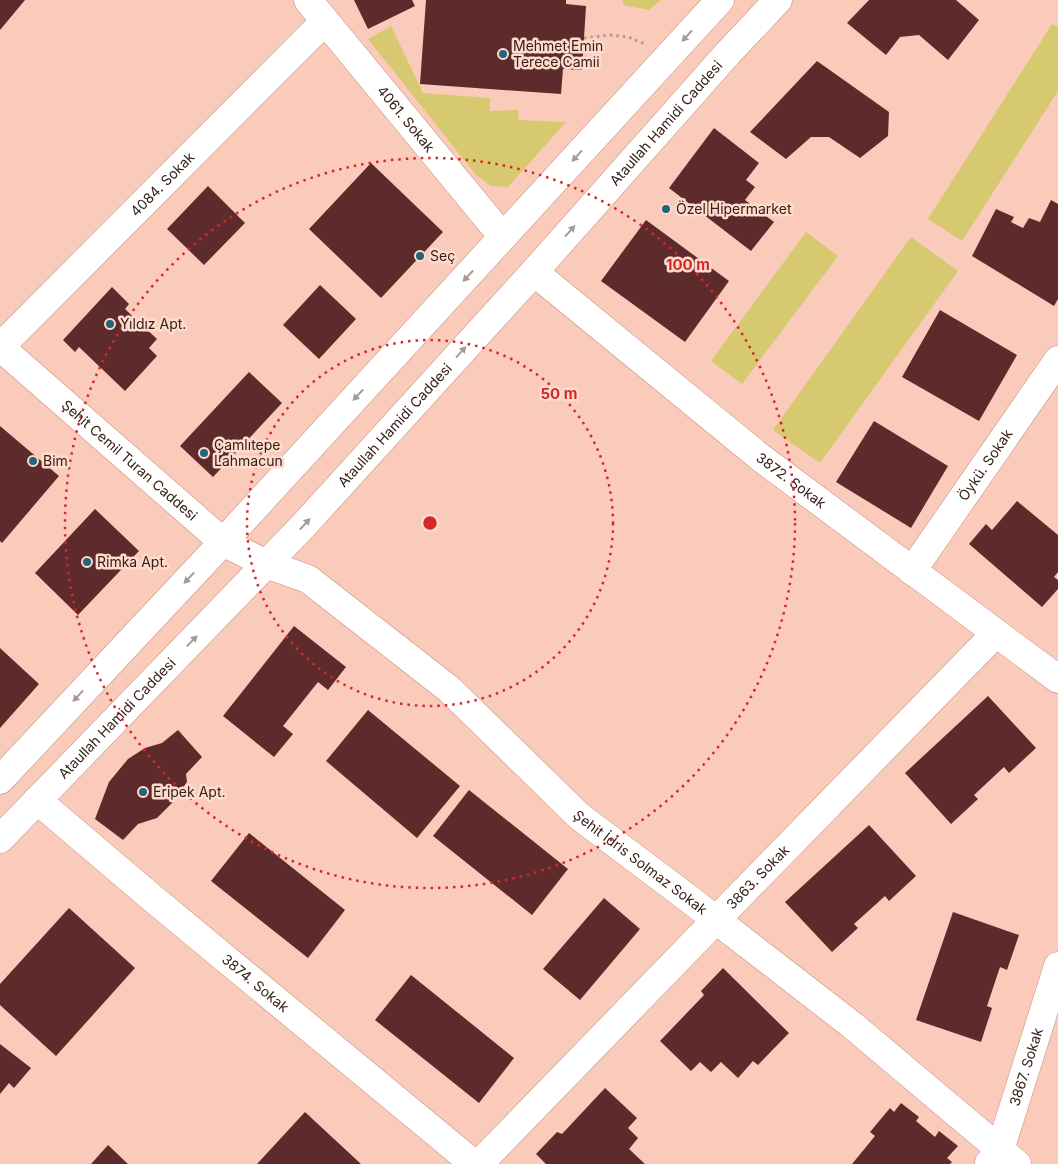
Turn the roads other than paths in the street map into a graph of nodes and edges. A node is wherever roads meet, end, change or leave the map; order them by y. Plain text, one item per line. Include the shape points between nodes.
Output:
1 (308, 0) edge
2 (720, 0) edge
3 (778, 0) edge
4 (325, 21) junction
5 (503, 237) junction
6 (534, 272) junction
7 (0, 347) edge
8 (1058, 360) edge
9 (223, 542) junction
10 (266, 564) junction
11 (912, 571) junction
12 (996, 633) junction
13 (1058, 679) edge
14 (0, 780) edge
15 (38, 800) junction
16 (0, 839) edge
17 (716, 920) junction
18 (1058, 966) edge
19 (1001, 1159) edge
20 (474, 1164) edge
21 (479, 1164) edge

1 - 4 street, 4061. Sokak
2 -> 5 street
6 -> 3 street, Ataullah Hamidi Caddesi
4 - 5 street, 4061. Sokak
4 - 7 street, 4084. Sokak
5 -> 9 street
10 -> 6 street, Ataullah Hamidi Caddesi
6 - 11 street, 3872. Sokak via 761,458
7 - 9 street, Şehit Cemil Turan Caddesi
8 - 11 street, Öykü. Sokak
9 - 10 street, Şehit Cemil Turan Caddesi
9 -> 14 street
15 -> 10 street, Ataullah Hamidi Caddesi
10 - 17 street, Şehit İdris Solmaz Sokak via 308,579 449,689 579,816
11 - 12 street, 3872. Sokak
12 - 13 street, 3872. Sokak
12 - 17 street, 3863. Sokak
15 - 16 street, Ataullah Hamidi Caddesi
15 - 20 street, 3874. Sokak
17 - 19 street, Şehit İdris Solmaz Sokak via 852,1025
17 - 21 street, 3863. Sokak
18 - 19 street, 3867. Sokak

